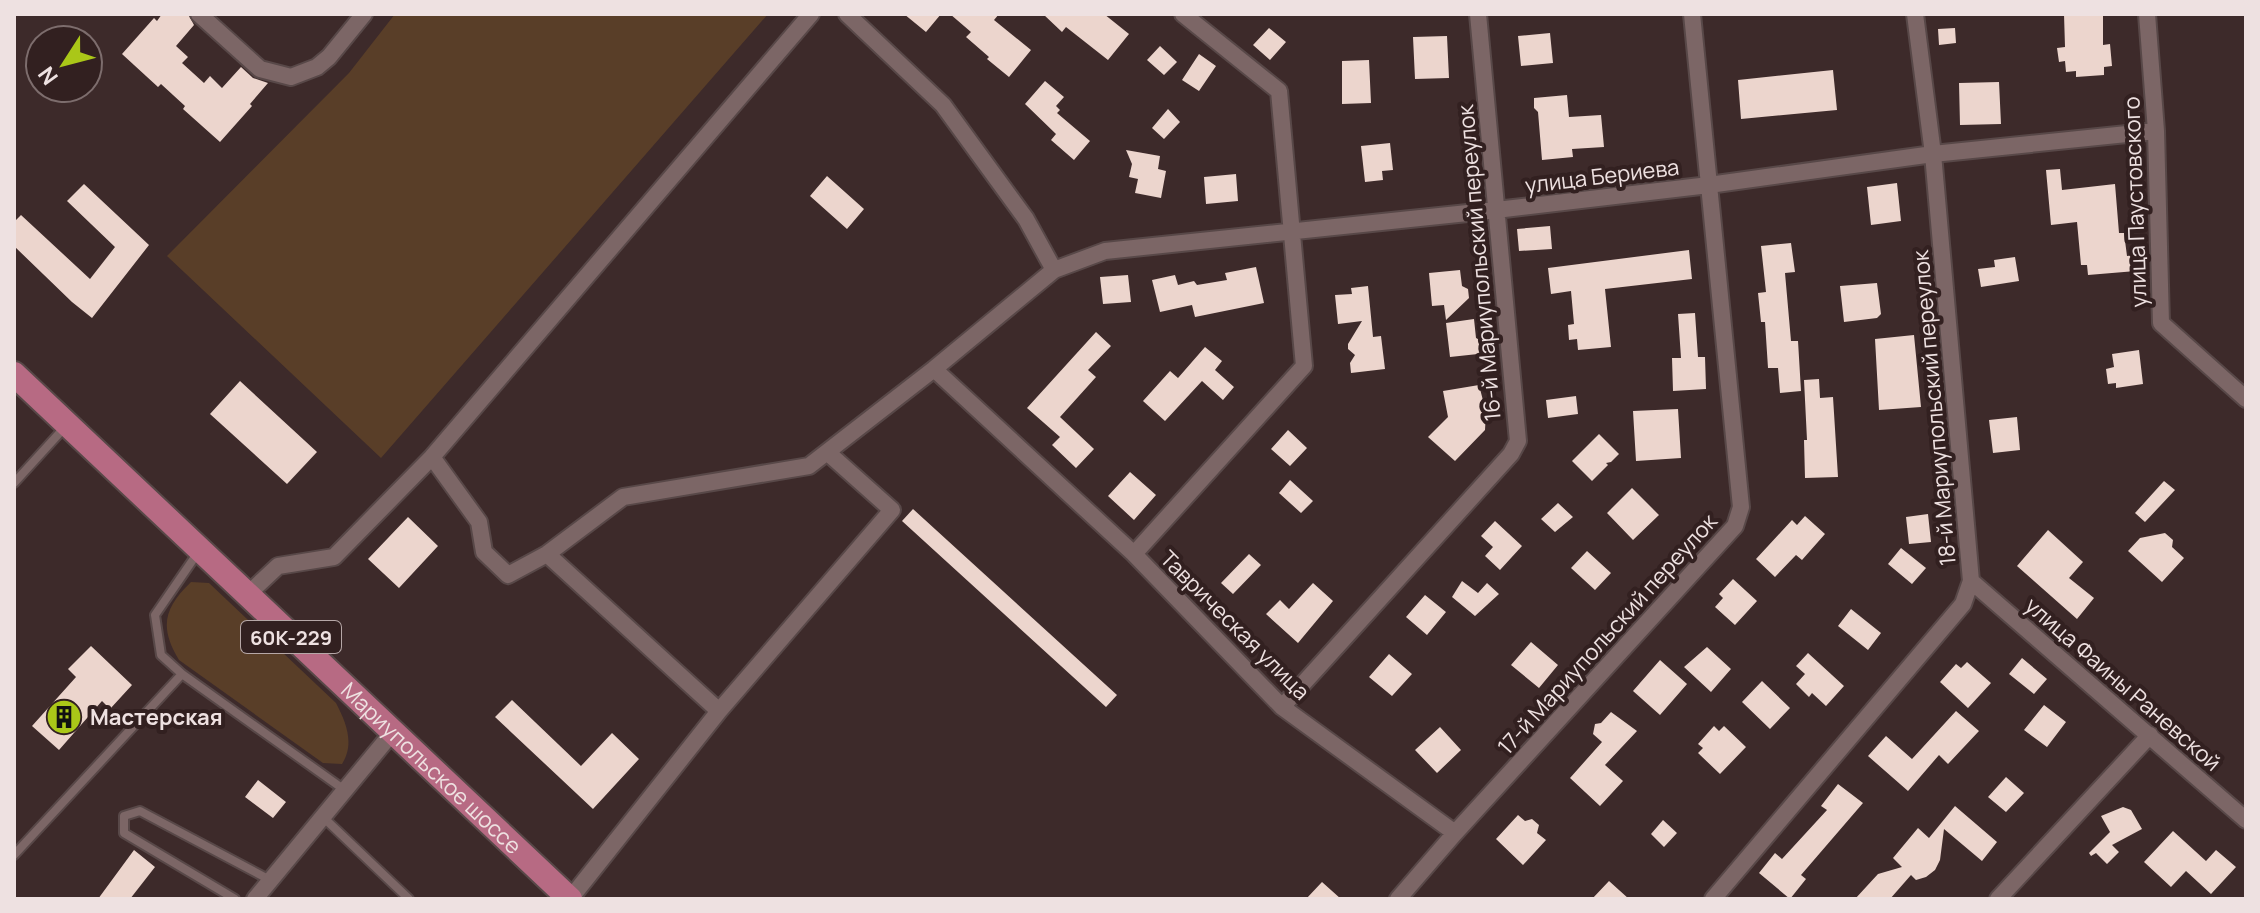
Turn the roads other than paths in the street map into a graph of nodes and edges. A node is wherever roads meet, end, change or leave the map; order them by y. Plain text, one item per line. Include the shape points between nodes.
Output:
1 (199, 14) edge
2 (364, 14) edge
3 (811, 14) edge
4 (847, 14) edge
5 (1183, 14) edge
6 (1478, 14) edge
7 (1692, 14) edge
8 (1915, 14) edge
9 (2147, 14) edge
10 (2156, 131) junction
11 (1933, 154) junction
12 (1709, 185) junction
13 (1496, 210) junction
14 (1292, 230) junction
15 (1054, 270) junction
16 (934, 369) junction
17 (14, 374) edge
18 (2246, 399) edge
19 (67, 424) junction
20 (827, 452) junction
21 (432, 457) junction
22 (14, 483) edge
23 (199, 550) junction
24 (547, 554) junction
25 (1134, 554) junction
26 (1971, 581) junction
27 (247, 595) junction
28 (182, 674) junction
29 (1282, 707) junction
30 (719, 711) junction
31 (392, 733) junction
32 (2150, 735) junction
33 (346, 791) junction
34 (324, 818) junction
35 (2246, 820) edge
36 (1455, 833) junction
37 (14, 855) edge
38 (270, 880) junction
39 (235, 899) edge
40 (255, 899) edge
41 (409, 899) edge
42 (570, 899) edge
43 (1398, 899) edge
44 (1713, 899) edge
45 (1998, 899) edge

1 - 2 street via 260,69 291,77 329,57
3 - 21 street
4 - 15 street via 943,105 1026,219
5 - 14 street via 1279,91
6 - 13 street, 16-й Мариупольский переулок
7 - 12 street, 17-й Мариупольский переулок
8 - 11 street, 18-й Мариупольский переулок
9 - 10 street, улица Паустовского
10 - 11 street, улица Бериева
10 - 18 street, улица Паустовского via 2161,323
11 - 12 street, улица Бериева
11 - 26 street, 18-й Мариупольский переулок
12 - 13 street, улица Бериева
12 - 36 street, 17-й Мариупольский переулок via 1741,507 1735,526
13 - 14 street, улица Бериева
13 - 29 street, 16-й Мариупольский переулок via 1518,441
14 - 15 street, улица Бериева via 1105,251
14 - 25 street via 1304,366
15 - 16 street, улица Бериева
16 - 20 street, улица Бериева
16 - 25 street, Таврическая улица
17 - 19 main road, Мариупольское шоссе / 60К-229
19 - 22 lane
19 - 23 main road, Мариупольское шоссе / 60К-229
20 - 24 street, улица Бериева via 809,466 623,497
20 - 30 street via 892,510
21 - 24 street, улица Бериева via 479,522 484,552 508,575
21 - 27 street via 334,557 278,566
23 - 27 main road, Мариупольское шоссе / 60К-229
23 - 28 lane via 155,615 161,655
24 - 30 street
25 - 29 street, Таврическая улица
26 - 32 street, улица Фаины Раневской
26 - 44 street, 18-й Мариупольский переулок via 1963,604
27 - 31 main road, Мариупольское шоссе / 60К-229
28 - 33 lane
28 - 37 lane
29 - 36 street, Таврическая улица
30 - 42 street
31 - 33 street
31 - 42 main road, Мариупольское шоссе / 60К-229
32 - 35 street, улица Фаины Раневской
32 - 45 street
33 - 34 street
34 - 38 street
34 - 41 lane
36 - 43 street
38 - 39 lane via 140,811 124,816 124,833
38 - 40 street

